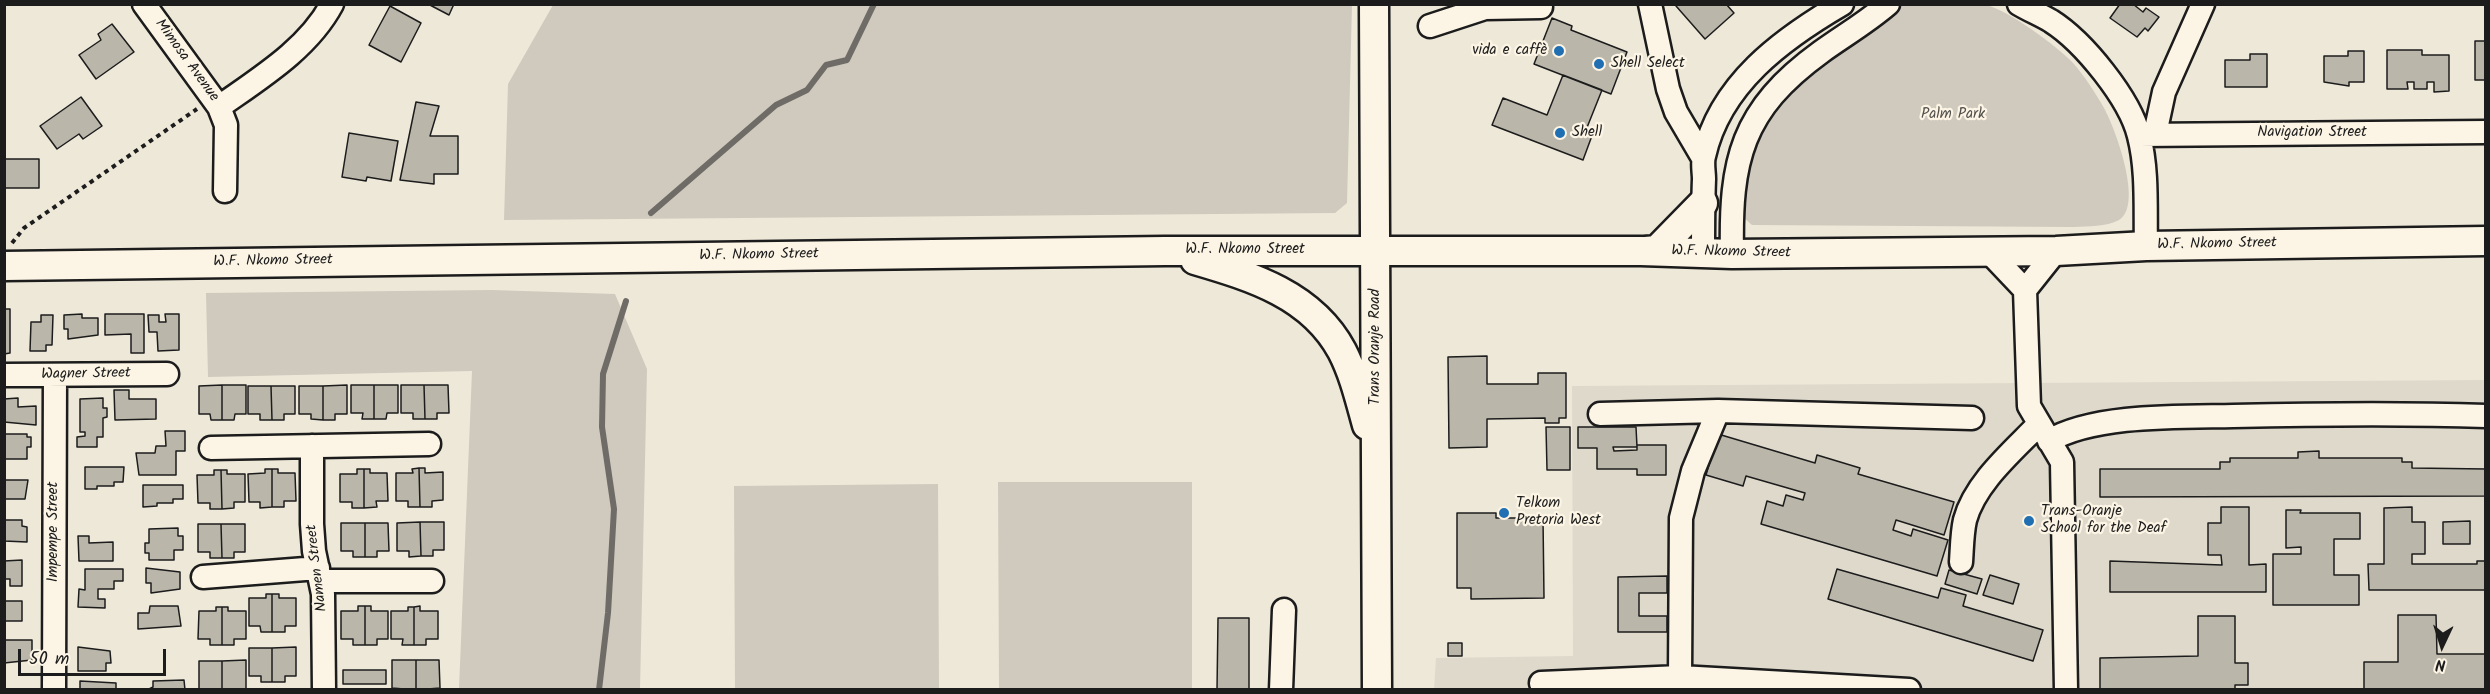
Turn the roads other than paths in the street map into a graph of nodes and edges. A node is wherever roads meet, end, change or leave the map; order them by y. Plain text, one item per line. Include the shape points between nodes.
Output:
1 (144, 4) edge
2 (332, 4) edge
3 (1374, 4) edge
4 (1650, 4) edge
5 (1842, 4) edge
6 (1888, 4) edge
7 (2019, 4) edge
8 (2203, 4) edge
9 (1541, 7) dead end
10 (1430, 26) dead end
11 (216, 102) junction
12 (2486, 132) edge
13 (2147, 135) junction
14 (1703, 158) junction
15 (225, 191) dead end
16 (1703, 203) junction
17 (2486, 241) edge
18 (2146, 246) junction
19 (1376, 250) junction
20 (1165, 251) junction
21 (1641, 251) junction
22 (2056, 251) junction
23 (1989, 252) junction
24 (1703, 253) junction
25 (1732, 255) junction
26 (4, 266) edge
27 (2025, 290) junction
28 (167, 374) dead end
29 (4, 375) edge
30 (55, 375) junction
31 (1718, 411) junction
32 (1600, 414) dead end
33 (2486, 416) edge
34 (1972, 418) dead end
35 (2043, 433) junction
36 (429, 444) dead end
37 (312, 446) junction
38 (211, 448) dead end
39 (1376, 456) junction
40 (1961, 562) dead end
41 (319, 575) junction
42 (203, 577) dead end
43 (432, 581) dead end
44 (1284, 610) dead end
45 (1680, 677) junction
46 (1542, 684) dead end
47 (54, 690) edge
48 (324, 690) edge
49 (1281, 690) edge
50 (1377, 690) edge
51 (1909, 690) edge
52 (2066, 690) edge

1 - 11 street, Mimosa Avenue
2 - 11 street via 312,33 289,56
3 - 19 main road, Trans Oranje Road
4 - 14 street via 1668,89 1676,112
5 - 14 street via 1796,32 1743,80 1725,105
6 - 25 street via 1798,70 1756,116 1735,172
7 - 13 street via 2051,20 2081,46
8 - 13 street
9 - 10 street via 1485,8
11 - 15 street, Mimosa Avenue via 226,125
12 - 13 street, Navigation Street
13 - 18 street
14 - 16 street
16 - 21 main road via 1657,250
16 - 24 street
17 - 18 main road, W.F. Nkomo Street
18 - 22 main road, W.F. Nkomo Street
19 - 20 main road, W.F. Nkomo Street
19 - 21 main road, W.F. Nkomo Street
19 - 39 main road, Trans Oranje Road
20 - 26 main road, W.F. Nkomo Street
20 - 39 main road via 1241,273 1279,289 1325,325 1354,380
21 - 24 main road, W.F. Nkomo Street
22 - 23 main road, W.F. Nkomo Street
22 - 27 street
23 - 25 main road, W.F. Nkomo Street
23 - 27 street
24 - 25 main road, W.F. Nkomo Street
27 - 35 street via 2029,406
28 - 30 street, Wagner Street
29 - 30 street, Wagner Street
30 - 47 street, Impempe Street
31 - 32 street
31 - 34 street
31 - 45 street via 1693,471 1681,518
33 - 35 street via 2155,417
35 - 40 street via 1976,497 1965,519
35 - 52 street via 2062,462 2064,477
36 - 37 street
37 - 38 street
37 - 41 street, Namen Street via 312,524
39 - 50 main road, Trans Oranje Road
41 - 42 street
41 - 43 street
41 - 48 street, Namen Street
44 - 49 street
45 - 46 street
45 - 51 street

